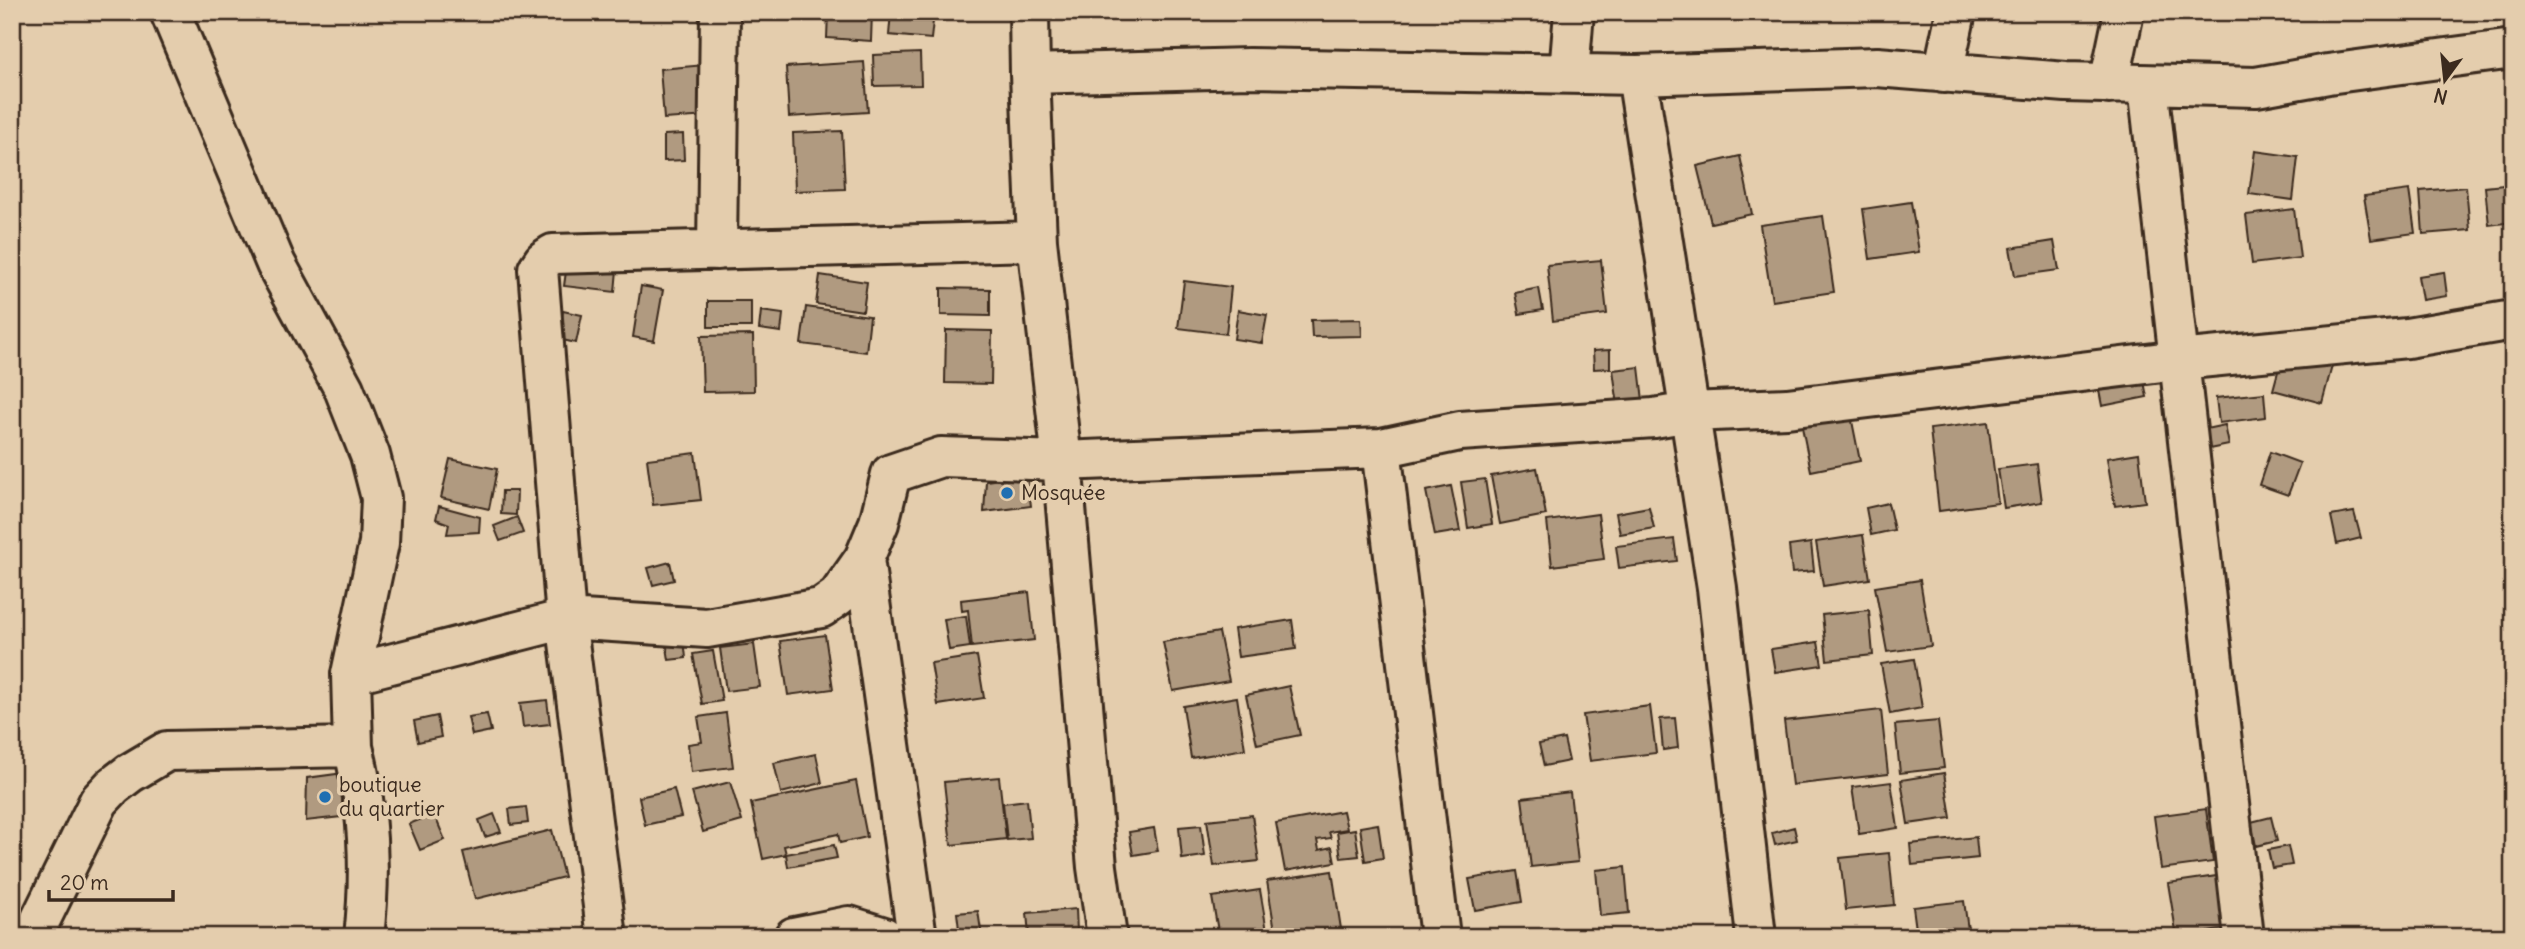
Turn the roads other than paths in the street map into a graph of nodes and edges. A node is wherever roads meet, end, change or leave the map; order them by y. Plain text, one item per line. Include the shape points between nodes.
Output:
1 (170, 12) edge
2 (720, 12) edge
3 (1028, 12) edge
4 (1574, 12) edge
5 (1956, 12) edge
6 (2124, 12) edge
7 (2513, 49) edge
8 (1569, 73) junction
9 (1943, 73) junction
10 (1030, 74) junction
11 (1637, 75) junction
12 (2109, 84) junction
13 (2148, 85) junction
14 (1037, 241) junction
15 (718, 250) junction
16 (2513, 320) edge
17 (2179, 360) junction
18 (1689, 412) junction
19 (1381, 448) junction
20 (1062, 461) junction
21 (864, 559) junction
22 (566, 619) junction
23 (351, 674) junction
24 (353, 747) junction
25 (32, 937) edge
26 (364, 937) edge
27 (607, 937) edge
28 (794, 937) edge
29 (884, 937) edge
30 (917, 937) edge
31 (1107, 937) edge
32 (1440, 937) edge
33 (1756, 937) edge
34 (2244, 937) edge

1 - 23 street via 276,264 344,389 370,455 381,498 379,543
2 - 15 street
3 - 10 street
4 - 8 street
5 - 9 street
6 - 12 street
7 - 13 street via 2256,87
8 - 10 street via 1249,68
8 - 11 street
9 - 11 street via 1877,67
9 - 12 street
10 - 14 street
11 - 18 street
12 - 13 street
13 - 17 street
14 - 15 street
14 - 20 street
15 - 22 street via 554,254 538,269
16 - 17 street via 2407,338
17 - 18 street via 1787,408
17 - 34 street
18 - 19 street via 1460,431
18 - 33 street via 1717,588
19 - 20 street
19 - 32 street
20 - 21 street via 941,457 891,474
20 - 31 street
21 - 22 street via 838,596 809,611 707,628
21 - 30 street
22 - 23 street
22 - 27 street
23 - 24 street
24 - 25 street via 167,751 113,786 99,802
24 - 26 street via 366,827
28 - 29 street via 849,926

